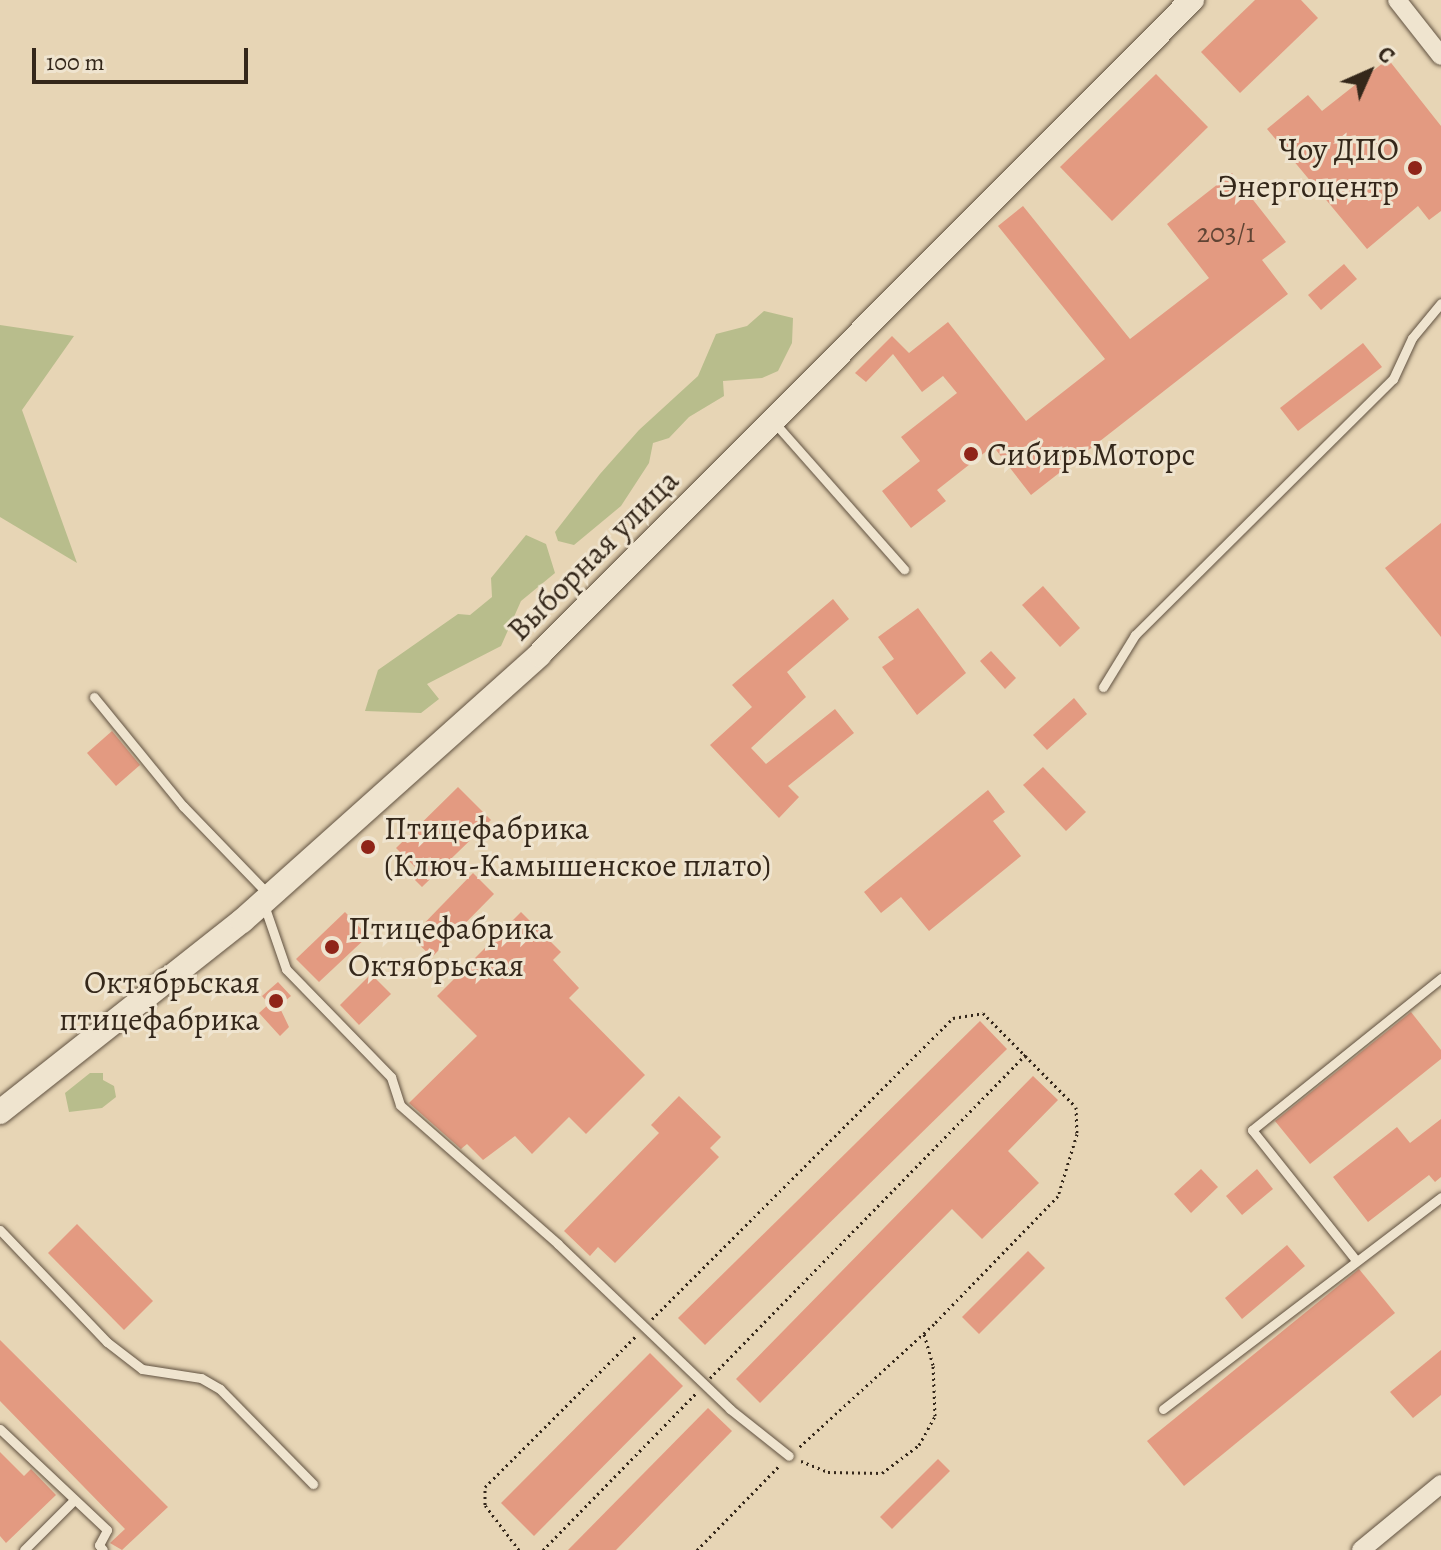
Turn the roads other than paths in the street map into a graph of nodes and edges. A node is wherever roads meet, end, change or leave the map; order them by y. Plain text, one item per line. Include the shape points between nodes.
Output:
1 (1192, 0) edge
2 (1397, 0) edge
3 (1441, 56) edge
4 (1441, 303) edge
5 (773, 421) junction
6 (904, 569) dead end
7 (1103, 687) dead end
8 (94, 697) dead end
9 (267, 899) junction
10 (1441, 978) edge
11 (0, 1112) edge
12 (1441, 1197) edge
13 (0, 1230) edge
14 (1355, 1259) junction
15 (1163, 1409) dead end
16 (0, 1429) edge
17 (789, 1456) road end
18 (313, 1484) dead end
19 (1441, 1484) edge
20 (73, 1501) junction
21 (24, 1550) edge
22 (103, 1550) edge
23 (1361, 1550) edge

1 - 5 main road, Выборная улица
2 - 3 street
4 - 7 lane via 1412,338 1393,379 1135,635
5 - 6 lane
5 - 9 main road, Выборная улица via 539,655
8 - 9 lane
9 - 11 main road, Выборная улица
9 - 17 lane via 271,938 286,969 391,1077 400,1105
10 - 14 lane via 1252,1130
12 - 14 lane
13 - 18 lane via 107,1342 142,1369 201,1378 220,1389
14 - 15 lane
16 - 20 lane
19 - 23 street
20 - 21 lane
20 - 22 lane via 107,1530 99,1545

